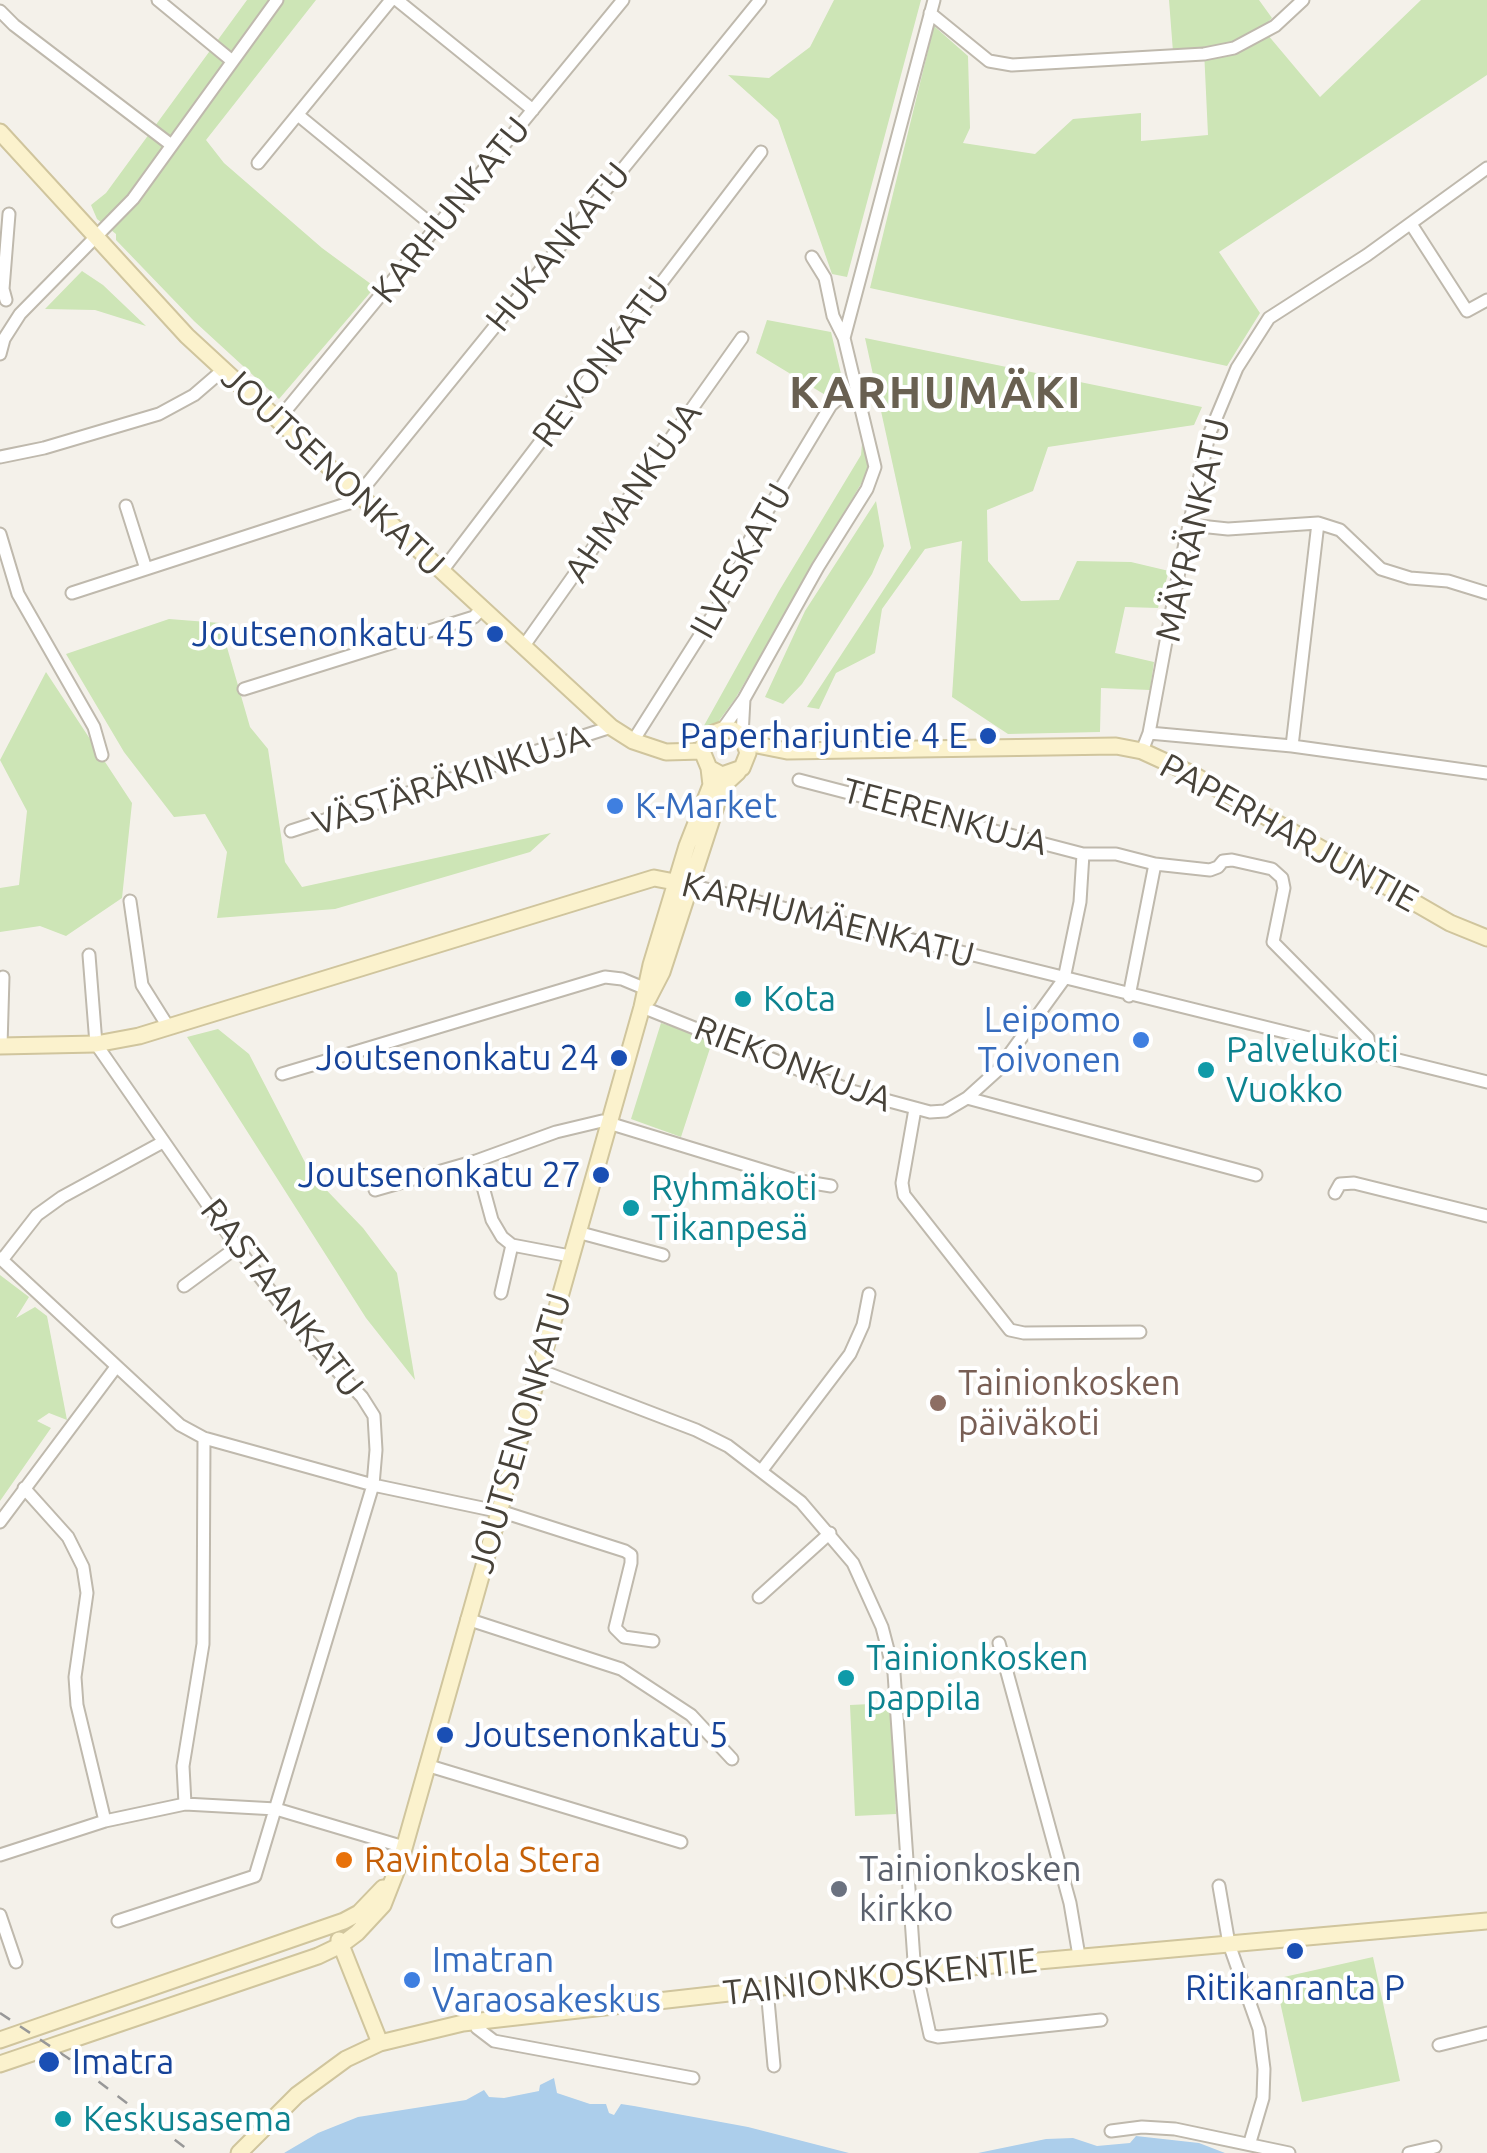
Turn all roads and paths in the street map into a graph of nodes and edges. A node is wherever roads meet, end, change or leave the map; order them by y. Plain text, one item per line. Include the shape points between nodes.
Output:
1 (158, 0) edge
2 (277, 0) edge
3 (394, 0) edge
4 (623, 0) edge
5 (760, 0) edge
6 (1303, 0) edge
7 (932, 7) edge
8 (0, 10) edge
9 (231, 60) junction
10 (533, 110) junction
11 (298, 115) junction
12 (0, 132) edge
13 (170, 144) junction
14 (761, 152) dead end
15 (258, 163) dead end
16 (1487, 168) edge
17 (9, 214) dead end
18 (1411, 224) junction
19 (437, 229) junction
20 (96, 239) junction
21 (812, 257) dead end
22 (35, 299) junction
23 (3, 300) edge
24 (1487, 300) edge
25 (742, 338) dead end
26 (844, 338) junction
27 (0, 354) edge
28 (223, 370) junction
29 (857, 392) junction
30 (278, 420) junction
31 (0, 457) edge
32 (358, 495) junction
33 (126, 506) dead end
34 (1318, 523) junction
35 (1190, 525) junction
36 (0, 534) edge
37 (146, 569) junction
38 (442, 572) junction
39 (72, 593) dead end
40 (1487, 593) edge
41 (482, 608) junction
42 (523, 647) junction
43 (244, 690) dead end
44 (744, 699) junction
45 (611, 727) junction
46 (722, 730) junction
47 (1149, 733) junction
48 (742, 736) junction
49 (633, 741) junction
50 (1292, 746) junction
51 (786, 750) junction
52 (702, 752) junction
53 (1142, 752) junction
54 (102, 754) dead end
55 (709, 768) junction
56 (742, 768) junction
57 (1487, 773) edge
58 (799, 780) dead end
59 (291, 831) dead end
60 (1083, 854) junction
61 (1155, 864) junction
62 (684, 883) junction
63 (130, 901) dead end
64 (1487, 938) edge
65 (88, 955) dead end
66 (3, 977) dead end
67 (1064, 980) junction
68 (650, 990) junction
69 (1129, 996) junction
70 (642, 1008) junction
71 (169, 1028) junction
72 (96, 1044) junction
73 (0, 1046) edge
74 (1370, 1053) junction
75 (282, 1074) dead end
76 (1487, 1082) edge
77 (967, 1098) junction
78 (915, 1110) junction
79 (610, 1122) junction
80 (163, 1142) junction
81 (476, 1161) junction
82 (1256, 1174) dead end
83 (831, 1186) dead end
84 (375, 1190) dead end
85 (1335, 1193) dead end
86 (1487, 1216) edge
87 (577, 1232) junction
88 (512, 1245) junction
89 (236, 1247) junction
90 (663, 1255) dead end
91 (570, 1256) junction
92 (1, 1259) edge
93 (184, 1286) dead end
94 (501, 1293) dead end
95 (869, 1294) dead end
96 (1140, 1332) dead end
97 (116, 1367) junction
98 (539, 1370) junction
99 (204, 1438) junction
100 (762, 1470) junction
101 (374, 1484) junction
102 (24, 1488) junction
103 (498, 1512) junction
104 (0, 1522) edge
105 (830, 1533) junction
106 (759, 1597) dead end
107 (467, 1619) junction
108 (653, 1641) dead end
109 (999, 1643) dead end
110 (732, 1759) dead end
111 (426, 1765) junction
112 (186, 1804) junction
113 (276, 1808) junction
114 (105, 1820) junction
115 (681, 1842) dead end
116 (403, 1853) junction
117 (0, 1854) edge
118 (1219, 1886) dead end
119 (0, 1915) edge
120 (118, 1921) dead end
121 (1487, 1921) edge
122 (332, 1926) junction
123 (1228, 1936) junction
124 (341, 1945) junction
125 (1079, 1956) junction
126 (16, 1962) dead end
127 (915, 1972) junction
128 (767, 1989) junction
129 (1100, 2020) dead end
130 (476, 2021) junction
131 (1487, 2034) edge
132 (0, 2040) edge
133 (380, 2043) junction
134 (1439, 2045) dead end
135 (0, 2064) edge
136 (774, 2066) dead end
137 (693, 2078) dead end
138 (1111, 2131) dead end
139 (1250, 2142) junction
140 (1435, 2147) dead end
141 (240, 2153) edge
142 (1289, 2153) edge
143 (1409, 2153) edge

1 - 9 street
2 - 9 street
3 - 10 street
3 - 11 street
4 - 10 street, KARHUNKATU
5 - 32 street, HUKANKATU
6 - 7 street via 1247,44 1204,54 999,65
7 - 26 street
8 - 13 street
9 - 13 street
10 - 19 street, KARHUNKATU
11 - 15 street
11 - 19 street
12 - 20 main road, JOUTSENONKATU
13 - 20 street
14 - 38 street, REVONKATU
16 - 18 street
17 - 23 street
18 - 24 street via 1467,311
18 - 35 street, MÄYRÄNKATU via 1270,318 1237,368 1209,435
19 - 30 street, KARHUNKATU
20 - 22 street
20 - 28 main road, JOUTSENONKATU
21 - 26 street
22 - 23 street
22 - 27 street
25 - 42 street, AHMANKUJA
26 - 29 street
28 - 30 main road, JOUTSENONKATU
28 - 31 street via 159,414
29 - 44 street via 874,467 867,489
29 - 49 street, ILVESKATU via 831,405 745,548 738,577
30 - 32 main road, JOUTSENONKATU
32 - 37 street
32 - 38 main road, JOUTSENONKATU
33 - 37 street
34 - 35 street via 1228,530
34 - 40 street via 1340,530 1382,570
34 - 50 street
35 - 47 street, MÄYRÄNKATU
36 - 54 street via 18,594 94,727
37 - 39 street
38 - 41 main road, JOUTSENONKATU
41 - 42 main road, JOUTSENONKATU
41 - 43 street via 474,617
42 - 45 main road, JOUTSENONKATU
44 - 46 street
44 - 48 street
45 - 49 main road, JOUTSENONKATU
45 - 59 street, VÄSTÄRÄKINKUJA
46 - 48 main road
46 - 52 main road via 707,738
47 - 50 street
47 - 53 street, MÄYRÄNKATU
48 - 51 main road, PAPERHARJUNTIE
48 - 56 main road via 748,753
49 - 52 main road, JOUTSENONKATU via 666,752
50 - 57 street
51 - 53 main road, PAPERHARJUNTIE via 1116,746
51 - 56 main road, PAPERHARJUNTIE
52 - 55 main road
53 - 64 main road, PAPERHARJUNTIE
55 - 56 main road via 722,776
55 - 62 main road, JOUTSENONKATU
56 - 62 main road, JOUTSENONKATU via 721,791
58 - 60 street, TEERENKUJA
60 - 61 street
60 - 67 street, TEERENKUJA
61 - 69 street
61 - 74 street via 1210,870 1232,860 1272,869 1284,888 1272,942 1368,1038
62 - 67 street, KARHUMÄENKATU
62 - 68 main road, JOUTSENONKATU
62 - 71 main road, KARHUMÄENKATU via 654,878 614,889
63 - 71 street via 142,984
65 - 72 street
66 - 73 street
67 - 69 street, KARHUMÄENKATU
67 - 77 street via 998,1070
68 - 70 main road, JOUTSENONKATU
68 - 75 street via 605,978
69 - 74 street, KARHUMÄENKATU
70 - 78 street, RIEKONKUJA
70 - 79 main road, JOUTSENONKATU
71 - 72 main road, KARHUMÄENKATU
72 - 73 main road, KARHUMÄENKATU
72 - 80 street, RASTAANKATU
74 - 76 street, KARHUMÄENKATU
77 - 78 street, RIEKONKUJA via 945,1111
77 - 82 street
78 - 96 street via 904,1195 1010,1330
79 - 81 street via 556,1132
79 - 83 street
79 - 87 main road, JOUTSENONKATU
80 - 89 street, RASTAANKATU
80 - 92 street via 37,1215
81 - 84 street
81 - 88 street via 492,1220
85 - 86 street via 1340,1184 1354,1183
87 - 90 street
87 - 91 main road, JOUTSENONKATU
88 - 91 street
88 - 94 street
89 - 93 street
89 - 101 street, RASTAANKATU via 374,1416
91 - 98 main road, JOUTSENONKATU
92 - 97 street
95 - 100 street via 850,1354
97 - 99 street via 180,1426
97 - 102 street
98 - 100 street via 696,1430
98 - 103 main road, JOUTSENONKATU
99 - 101 street
99 - 112 street via 203,1644 183,1766
100 - 105 street
101 - 103 street
101 - 113 street, RASTAANKATU
102 - 104 street
102 - 114 street via 68,1537 83,1566 87,1593 77,1706
103 - 107 main road, JOUTSENONKATU
103 - 108 street via 632,1556 615,1628 624,1637
105 - 106 street
105 - 127 street via 867,1588 894,1673
107 - 110 street via 620,1669 691,1715
107 - 111 main road, JOUTSENONKATU
109 - 125 street
111 - 115 street
111 - 116 main road, JOUTSENONKATU
112 - 113 street
112 - 114 street
113 - 116 street
113 - 120 street, RASTAANKATU via 255,1876
114 - 117 street
116 - 122 main road, JOUTSENONKATU via 374,1900
116 - 124 main road, JOUTSENONKATU via 383,1905
118 - 123 street
119 - 126 street
121 - 123 main road, TAINIONKOSKENTIE
122 - 124 main road
122 - 132 main road
123 - 125 main road, TAINIONKOSKENTIE
123 - 139 street via 1264,2068
124 - 133 main road
124 - 135 main road
125 - 127 main road, TAINIONKOSKENTIE
127 - 128 main road, TAINIONKOSKENTIE
127 - 129 street via 930,2035
128 - 130 main road, TAINIONKOSKENTIE
128 - 136 street
130 - 133 main road, TAINIONKOSKENTIE
130 - 137 street via 494,2040
131 - 134 street
133 - 141 main road, TAINIONKOSKENTIE via 297,2094
138 - 139 street via 1176,2128
139 - 142 street
140 - 143 street

